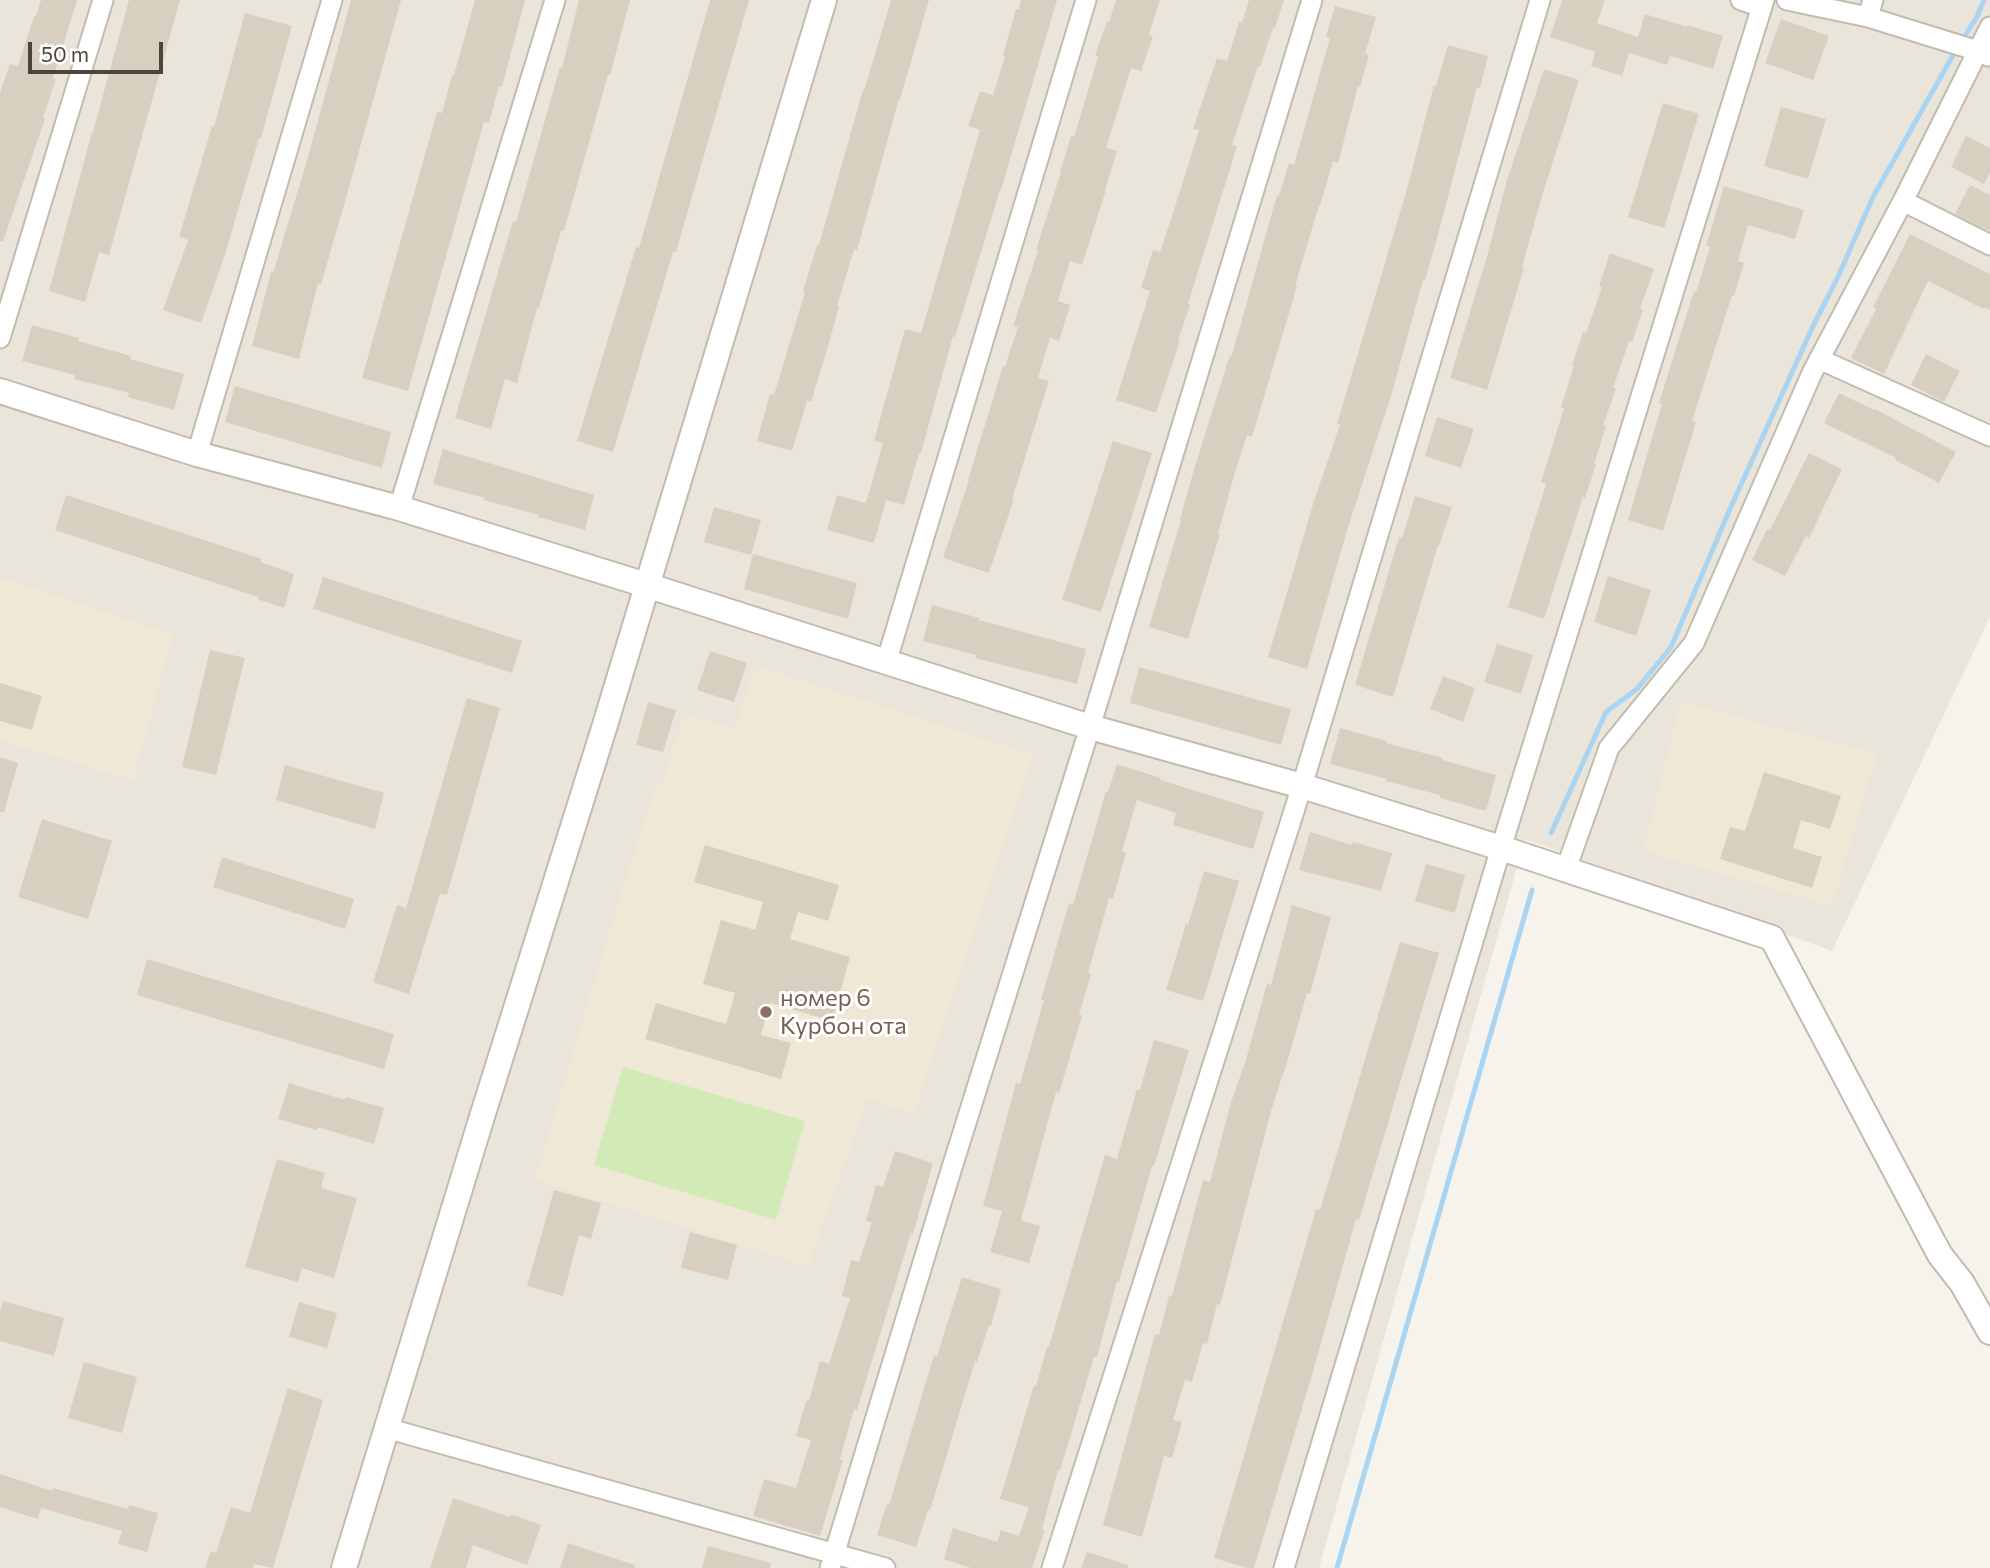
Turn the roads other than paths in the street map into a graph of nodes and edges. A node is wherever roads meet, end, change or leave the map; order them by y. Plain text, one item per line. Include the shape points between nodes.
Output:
1 (103, 0) edge
2 (332, 0) edge
3 (555, 0) edge
4 (824, 0) edge
5 (1086, 0) edge
6 (1312, 0) edge
7 (1540, 0) edge
8 (1741, 0) edge
9 (1787, 0) edge
10 (1763, 3) edge
11 (1870, 9) edge
12 (1990, 27) edge
13 (1984, 53) edge
14 (1903, 201) junction
15 (1990, 245) edge
16 (0, 338) edge
17 (1819, 359) junction
18 (0, 391) edge
19 (1990, 436) edge
20 (197, 454) junction
21 (399, 508) junction
22 (646, 585) junction
23 (886, 663) junction
24 (1090, 727) junction
25 (1302, 786) junction
26 (1501, 848) junction
27 (1566, 869) junction
28 (1990, 1332) edge
29 (386, 1428) junction
30 (832, 1560) edge
31 (344, 1568) edge
32 (885, 1568) edge
33 (1052, 1568) edge
34 (1284, 1568) edge

1 - 16 street
2 - 20 street
3 - 21 street
4 - 22 street
5 - 23 street
6 - 24 street
7 - 25 street
8 - 10 street
9 - 11 street
10 - 26 street
11 - 13 street
12 - 13 street
13 - 14 street
14 - 15 street
14 - 17 street
17 - 19 street
17 - 27 street via 1694,643 1609,748
18 - 20 street
20 - 21 street
21 - 22 street
22 - 23 street
22 - 29 street
23 - 24 street
24 - 25 street
24 - 30 street
25 - 26 street
25 - 33 street
26 - 27 street
26 - 34 street
27 - 28 street via 1772,938 1940,1255
29 - 30 street
29 - 31 street
30 - 32 street

